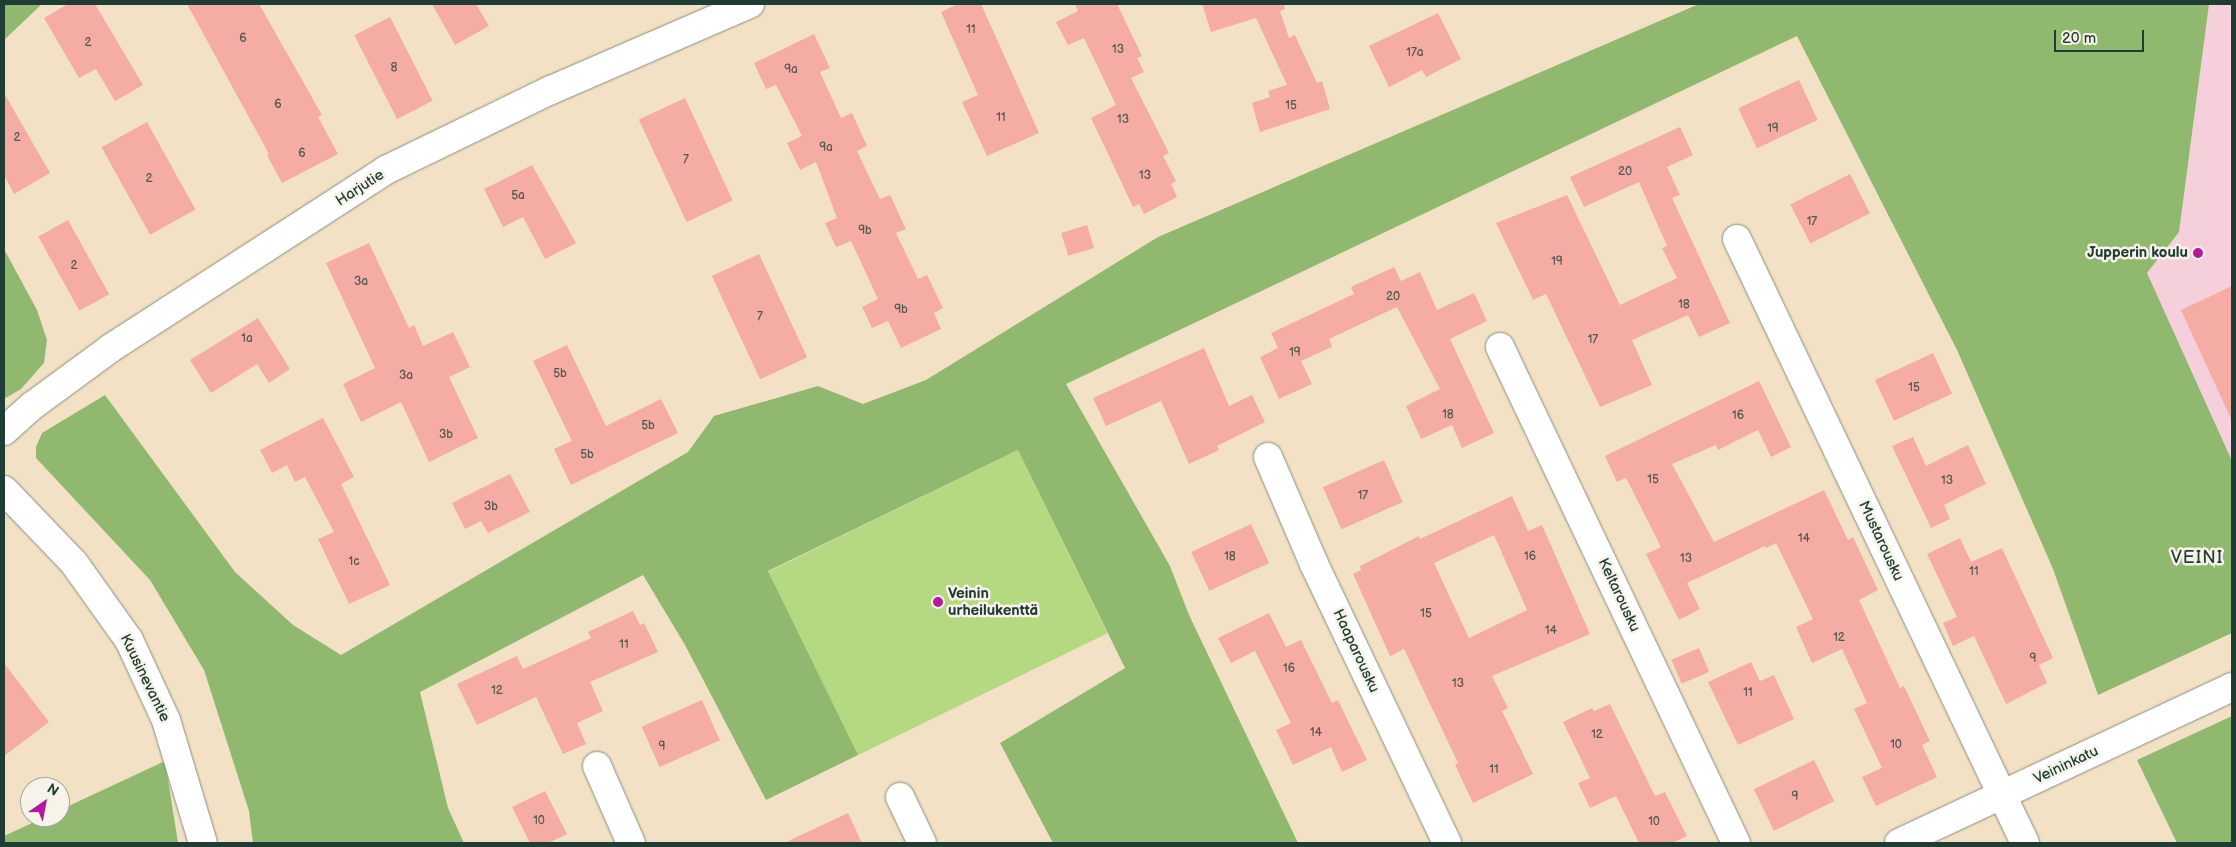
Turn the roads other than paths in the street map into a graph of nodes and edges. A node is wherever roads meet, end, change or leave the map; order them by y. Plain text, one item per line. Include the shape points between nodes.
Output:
1 (750, 4) edge
2 (1737, 239) dead end
3 (1500, 347) dead end
4 (4, 431) edge
5 (1268, 457) dead end
6 (4, 490) edge
7 (2232, 687) edge
8 (597, 766) dead end
9 (2003, 794) junction
10 (900, 796) dead end
11 (203, 843) edge
12 (631, 843) edge
13 (922, 843) edge
14 (1447, 843) edge
15 (1736, 843) edge
16 (1899, 843) edge
17 (2025, 843) edge

1 - 4 street, Harjutie via 551,90 386,170 112,348
2 - 9 street, Mustarousku
3 - 15 street, Keltarousku
5 - 14 street, Haaparousku via 1314,564
6 - 11 street, Kuusinevantie via 74,563 129,640 166,720
7 - 9 street, Veininkatu
8 - 12 street
9 - 16 street, Veininkatu
9 - 17 street, Mustarousku
10 - 13 street

